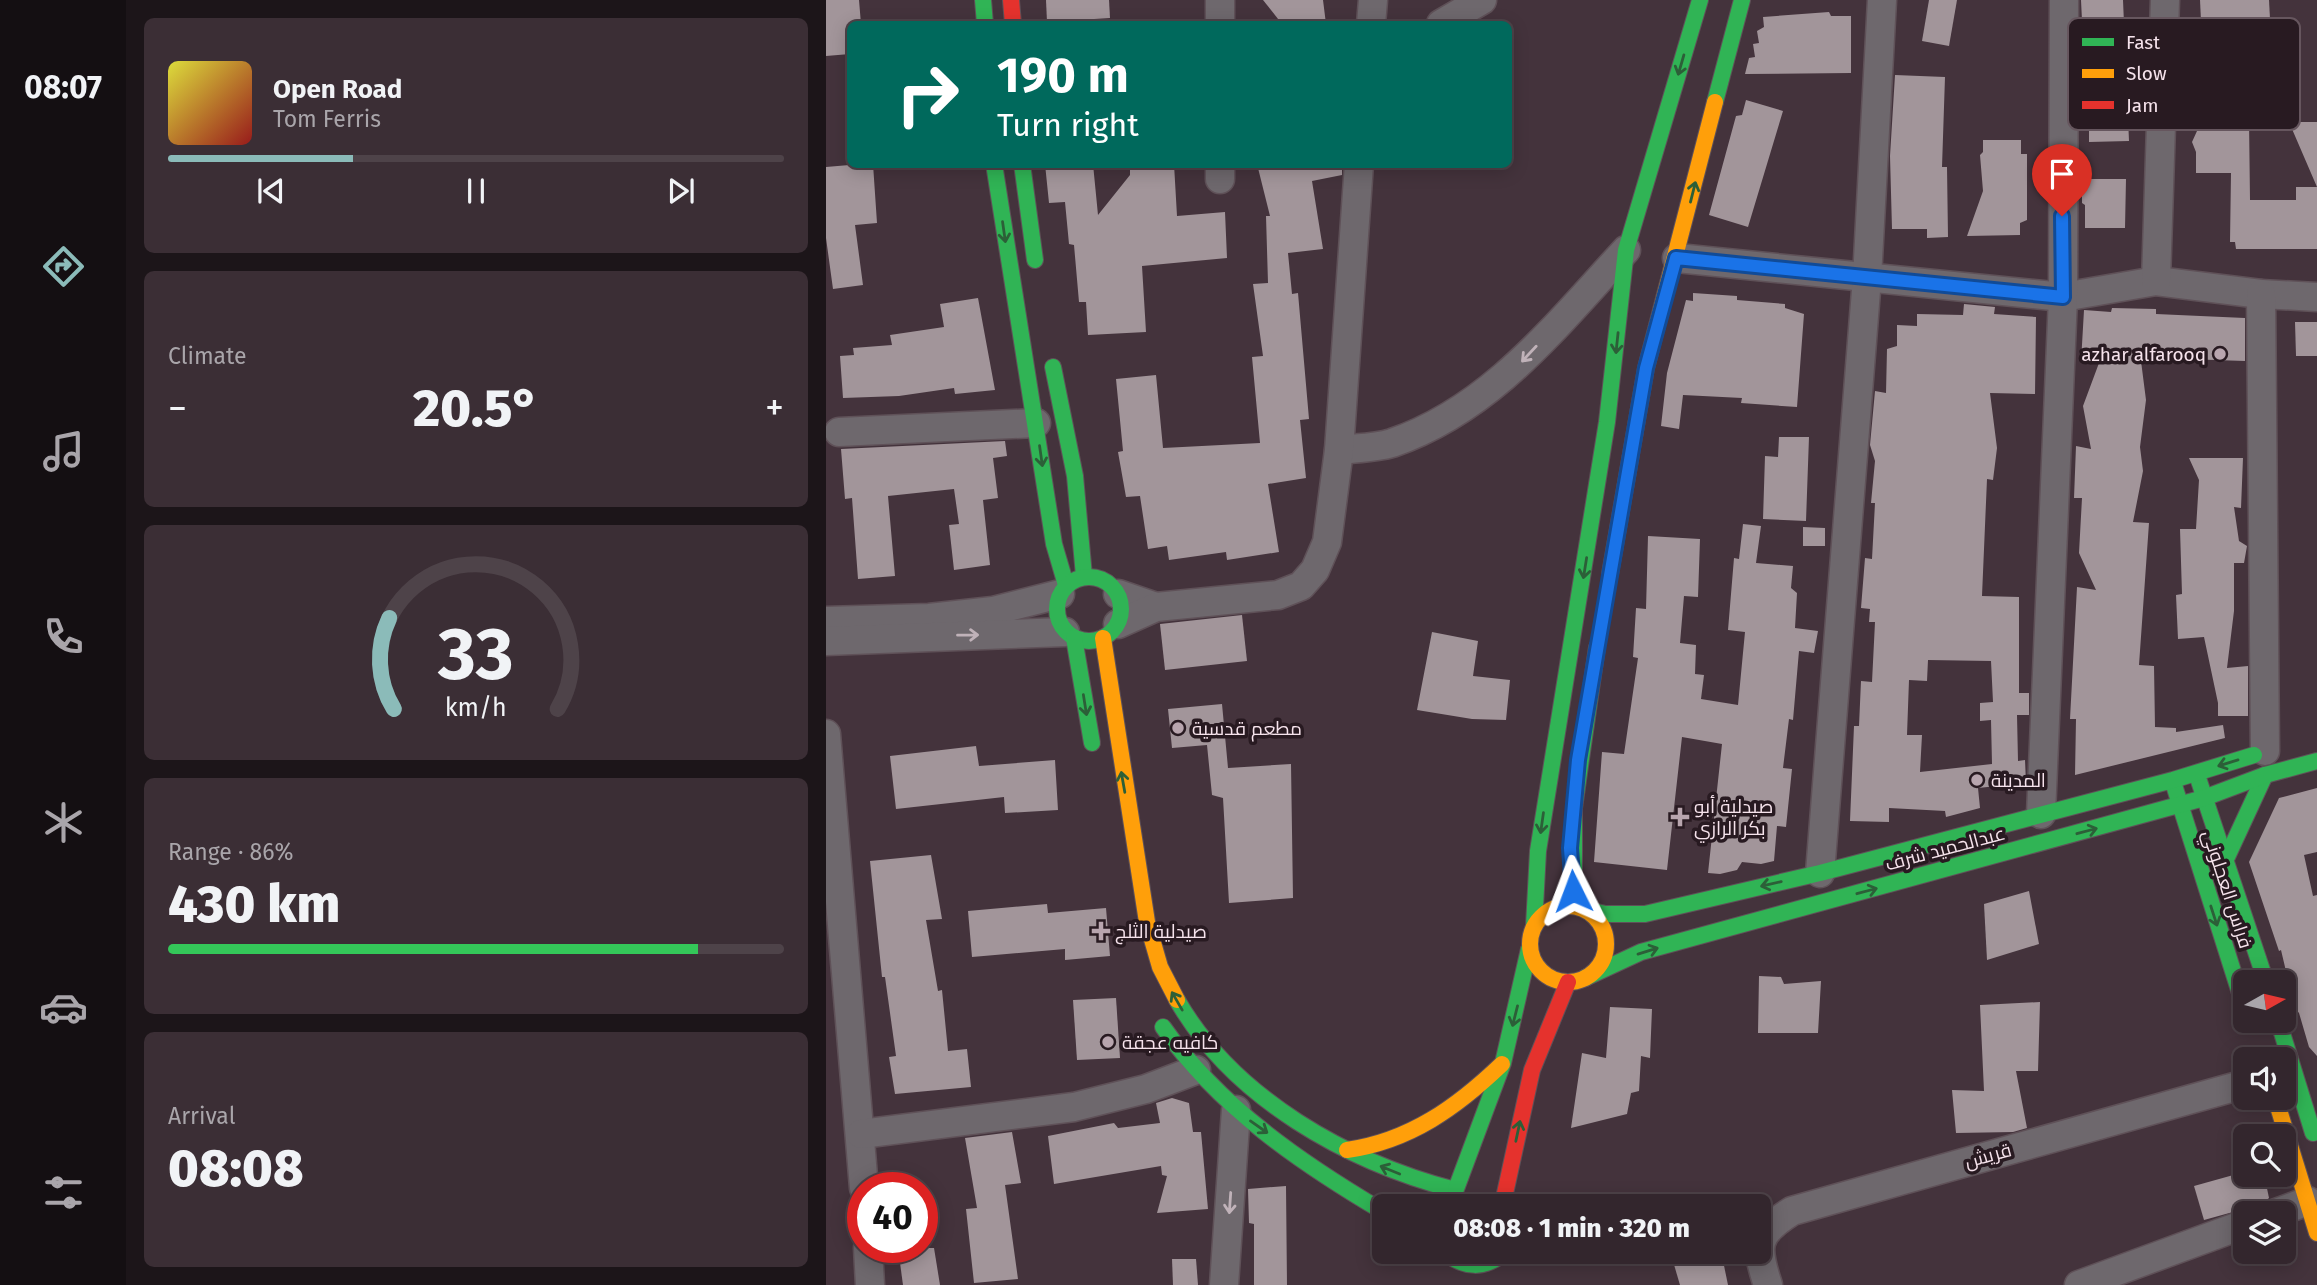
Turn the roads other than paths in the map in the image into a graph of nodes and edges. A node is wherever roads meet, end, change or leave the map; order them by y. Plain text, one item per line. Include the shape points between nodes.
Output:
1 (984, 0) edge
2 (1012, 0) edge
3 (1220, 0) edge
4 (1373, 0) edge
5 (1482, 0) edge
6 (1700, 0) edge
7 (1742, 0) edge
8 (1882, 0) edge
9 (2064, 0) edge
10 (2165, 0) edge
11 (2164, 18) edge
12 (985, 21) edge
13 (1013, 21) edge
14 (1220, 21) edge
15 (1371, 21) edge
16 (1446, 21) edge
17 (2161, 130) edge
18 (995, 168) edge
19 (1023, 168) edge
20 (1359, 168) edge
21 (1639, 210) junction
22 (1684, 230) junction
23 (1626, 250) junction
24 (1676, 258) junction
25 (1867, 278) junction
26 (1038, 280) dead end
27 (2156, 281) junction
28 (1623, 287) junction
29 (2261, 294) junction
30 (1666, 295) junction
31 (2063, 297) junction
32 (2317, 297) edge
33 (1051, 356) dead end
34 (1037, 423) junction
35 (839, 432) dead end
36 (1339, 450) junction
37 (1084, 576) junction
38 (1608, 586) dead end
39 (1063, 589) junction
40 (1118, 594) junction
41 (1156, 607) junction
42 (826, 621) edge
43 (1601, 626) dead end
44 (1111, 631) junction
45 (1070, 635) junction
46 (826, 641) edge
47 (826, 734) edge
48 (2269, 758) junction
49 (2317, 761) edge
50 (1096, 765) dead end
51 (2196, 772) junction
52 (2173, 780) junction
53 (2204, 799) junction
54 (2180, 805) junction
55 (2041, 814) junction
56 (2123, 821) junction
57 (2148, 832) dead end
58 (2180, 857) dead end
59 (2227, 857) junction
60 (832, 869) edge
61 (1820, 873) junction
62 (2200, 875) junction
63 (1580, 907) junction
64 (1534, 926) junction
65 (1529, 949) junction
66 (2262, 970) edge
67 (2233, 973) edge
68 (1586, 978) junction
69 (1568, 982) junction
70 (1153, 1010) dead end
71 (2285, 1033) edge
72 (1503, 1063) junction
73 (1196, 1070) junction
74 (2306, 1074) edge
75 (2233, 1087) edge
76 (1236, 1110) junction
77 (2279, 1110) edge
78 (860, 1134) junction
79 (2317, 1145) edge
80 (1347, 1150) junction
81 (863, 1172) edge
82 (1456, 1190) junction
83 (1452, 1194) edge
84 (1494, 1194) edge
85 (1509, 1194) edge
86 (2308, 1201) junction
87 (1372, 1204) edge
88 (2296, 1206) edge
89 (2233, 1228) edge
90 (2317, 1233) edge
91 (869, 1263) edge
92 (1452, 1264) edge
93 (1489, 1264) edge
94 (870, 1285) edge
95 (1224, 1285) edge
96 (1769, 1285) edge
97 (2079, 1285) edge

1 - 12 street
2 - 13 street
3 - 14 street
4 - 15 street
5 - 16 street
6 -> 21 street
22 -> 7 street
8 - 25 street
9 - 31 street
10 - 11 street
17 - 27 street
18 -> 34 street
19 - 26 street
20 - 36 street
21 - 22 street via 1663,206 1680,218
21 - 23 street
22 - 24 street
23 - 28 street
23 -> 36 street via 1511,373 1442,422 1390,444
24 - 25 street
24 - 30 street
25 - 31 street
25 - 61 street
27 - 29 street
27 - 31 street
28 - 30 street via 1629,296 1641,300
28 -> 64 street via 1583,580 1545,796
29 - 32 street
29 - 48 street
30 - 38 street via 1646,368
31 - 55 street
33 - 37 street via 1075,476
34 - 35 street
34 -> 39 street
36 - 41 street via 1327,542 1315,570 1301,586 1279,595
37 - 39 street
37 - 40 street via 1104,580
39 - 42 street via 993,611
39 - 45 street via 1057,613
40 - 41 street
40 - 44 street via 1121,614
41 - 44 street
43 - 63 street via 1570,848
44 - 45 street via 1094,641
80 -> 44 street via 1296,1121 1261,1094 1192,1027 1166,983 1150,940 1116,741
46 -> 45 street
45 -> 50 street
47 - 60 street
48 - 49 street, عبدالحميد شرف
48 -> 51 street, عبدالحميد شرف
48 - 53 street, عبدالحميد شرف
48 - 59 street
51 - 52 street, عبدالحميد شرف
51 - 53 street, فراس العجلوني
52 - 54 street, فراس العجلوني
52 - 55 street, عبدالحميد شرف
53 - 54 street, عبدالحميد شرف
53 - 59 street, فراس العجلوني
54 - 56 street, عبدالحميد شرف
54 - 62 street, فراس العجلوني
55 - 61 street, عبدالحميد شرف
56 - 57 street
68 -> 56 street, عبدالحميد شرف via 1641,952
58 - 62 street
59 - 66 street, فراس العجلوني
60 - 78 street
61 -> 63 street, عبدالحميد شرف via 1645,914 1605,914
62 -> 67 street, فراس العجلوني
63 - 64 street via 1551,909
63 - 68 street via 1595,916 1606,938 1602,961
64 - 65 street
65 - 69 street via 1547,976
65 -> 72 street
68 - 69 street
85 -> 69 street via 1532,1070
70 - 73 street via 1170,1040
71 - 74 street
72 - 80 street via 1430,1122 1373,1148
72 - 82 street
73 - 76 street
73 - 78 street via 1146,1089 1074,1107
74 - 79 street
75 - 96 street, قريش via 1791,1211 1764,1233 1759,1258
76 -> 87 street
76 -> 95 street
77 - 86 street
78 - 81 street
82 -> 80 street via 1391,1172
82 - 83 street
82 - 84 street via 1481,1186
86 - 88 street
86 - 90 street
89 - 97 street
91 - 94 street
92 - 93 street via 1455,1268

